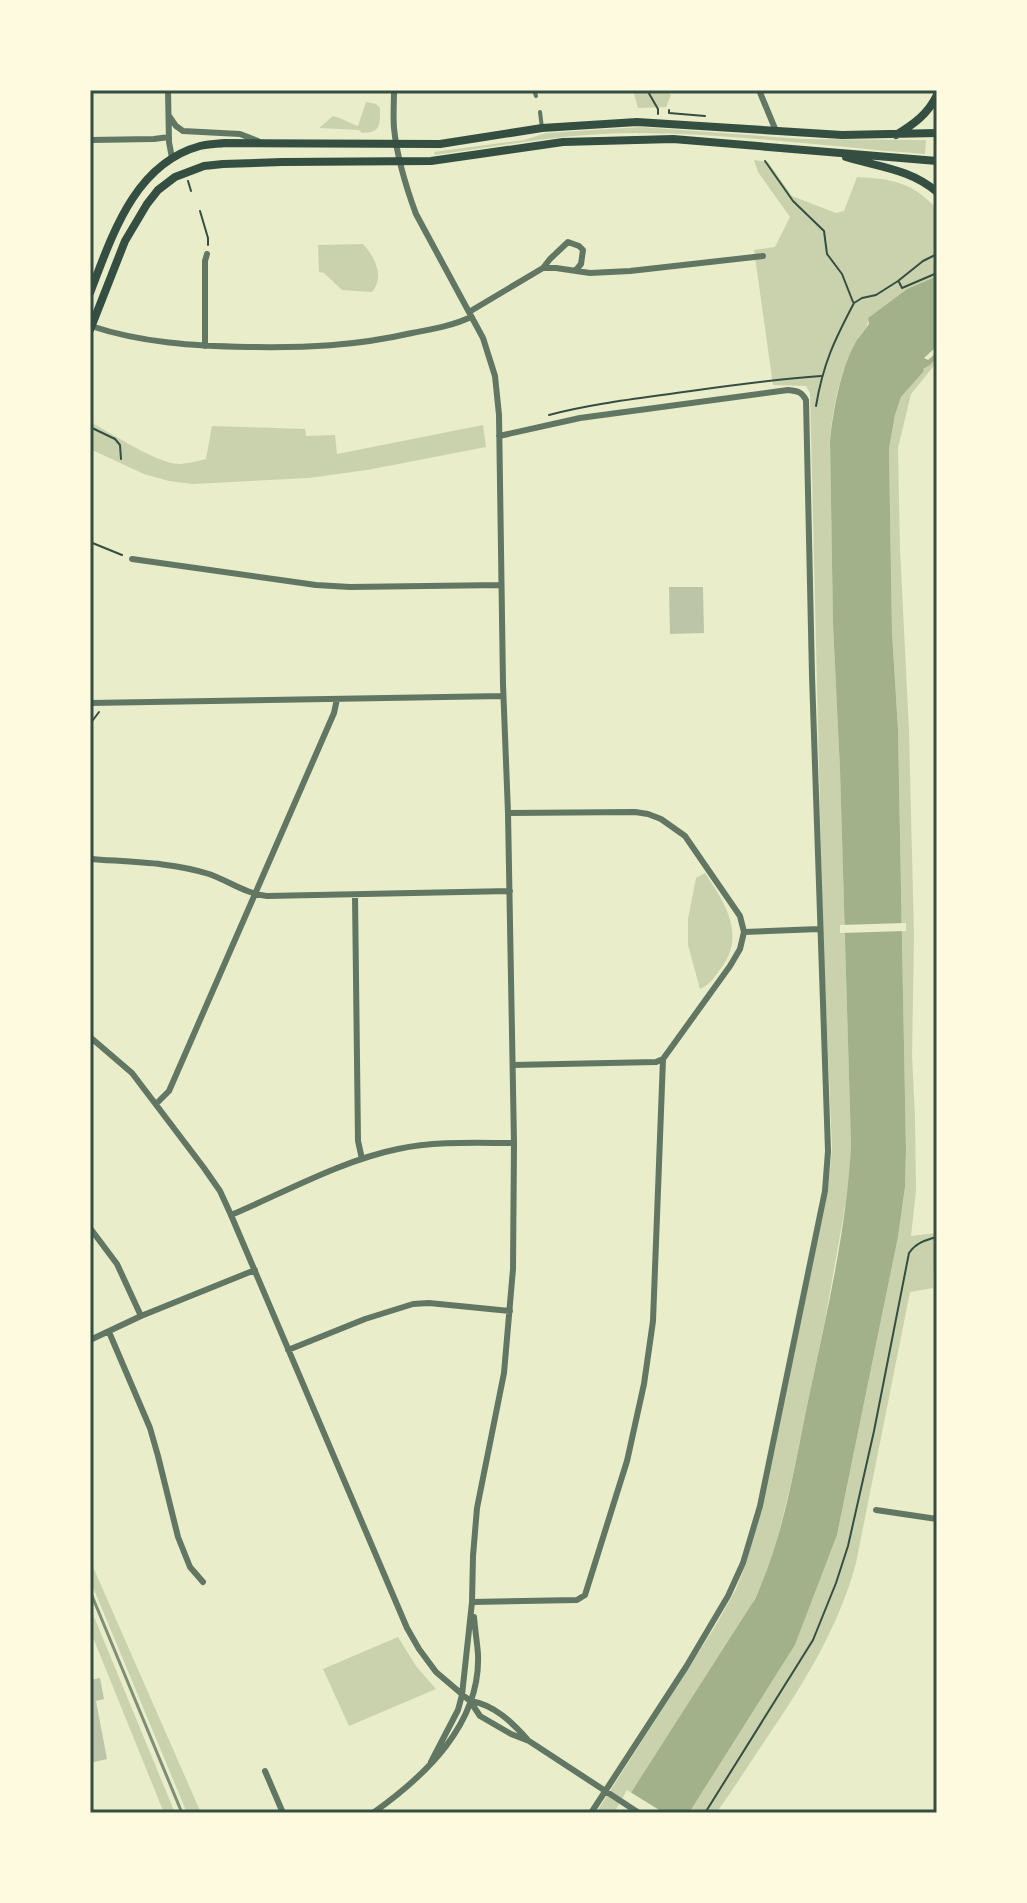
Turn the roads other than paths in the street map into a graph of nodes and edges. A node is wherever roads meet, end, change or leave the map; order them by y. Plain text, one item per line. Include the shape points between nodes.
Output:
1 (168, 90) edge
2 (394, 90) edge
3 (759, 90) edge
4 (937, 95) edge
5 (540, 112) dead end
6 (169, 116) junction
7 (542, 128) junction
8 (777, 131) junction
9 (937, 133) edge
10 (895, 135) junction
11 (169, 137) junction
12 (90, 140) edge
13 (261, 143) junction
14 (397, 144) junction
15 (839, 153) junction
16 (172, 158) junction
17 (937, 161) edge
18 (400, 162) junction
19 (175, 177) junction
20 (937, 192) edge
21 (207, 254) road end
22 (763, 256) dead end
23 (543, 268) junction
24 (576, 270) junction
25 (90, 293) edge
26 (470, 315) junction
27 (91, 328) edge
28 (205, 346) junction
29 (499, 436) junction
30 (132, 559) road end
31 (501, 585) junction
32 (503, 696) junction
33 (337, 699) junction
34 (90, 703) edge
35 (508, 813) junction
36 (90, 859) edge
37 (510, 891) junction
38 (255, 895) junction
39 (355, 895) junction
40 (819, 929) junction
41 (744, 932) junction
42 (90, 1037) edge
43 (663, 1059) junction
44 (513, 1065) junction
45 (156, 1104) junction
46 (514, 1143) junction
47 (362, 1159) junction
48 (231, 1215) junction
49 (90, 1228) edge
50 (255, 1270) junction
51 (510, 1311) junction
52 (141, 1316) junction
53 (109, 1332) junction
54 (90, 1340) edge
55 (288, 1350) junction
56 (876, 1510) dead end
57 (937, 1519) edge
58 (203, 1582) dead end
59 (472, 1602) junction
60 (462, 1695) junction
61 (470, 1701) junction
62 (529, 1741) junction
63 (431, 1762) junction
64 (265, 1771) dead end
65 (605, 1791) junction
66 (283, 1813) edge
67 (373, 1813) edge
68 (591, 1813) edge
69 (639, 1813) edge

1 - 6 street
2 - 14 street
3 - 8 street
4 - 10 main road via 917,122
5 - 7 street
6 - 11 street
6 - 13 street via 183,131 240,134
7 - 8 main road via 658,122
7 - 14 main road via 440,144
8 - 10 main road
9 - 10 main road
11 - 12 street
11 - 16 street
13 - 14 main road
13 - 16 main road via 207,145
14 - 18 street
15 - 17 main road
15 - 18 main road via 673,139 604,140
15 - 20 main road via 906,172
16 - 19 main road
16 - 25 main road via 126,207
18 - 19 main road via 223,164
18 - 26 street via 416,214
19 - 27 main road via 137,218
21 - 28 street
22 - 24 street via 630,271
23 - 24 street
23 - 24 street via 572,242 583,250
23 - 26 street
26 - 28 street via 448,326 322,347
26 - 29 street via 495,376
27 - 28 street
29 - 31 street
29 - 40 street via 580,418 788,390 803,395
30 - 31 street via 316,585
31 - 32 street
32 - 33 street
32 - 35 street
33 - 34 street
33 - 38 street
35 - 37 street
35 - 41 street via 635,812 661,819 697,851 740,916
36 - 38 street via 190,870
37 - 39 street
37 - 44 street
38 - 39 street
38 - 45 street via 169,1091
39 - 47 street
40 - 41 street
40 - 65 street via 825,1191 760,1506 728,1596
41 - 43 street via 730,966
42 - 45 street via 132,1073
43 - 44 street
43 - 59 street via 653,1321 644,1384 627,1461 585,1595 577,1600
44 - 46 street
45 - 48 street via 220,1191
46 - 47 street via 424,1145
46 - 51 street
47 - 48 street
48 - 50 street
49 - 52 street via 117,1264
50 - 52 street
50 - 55 street
51 - 55 street via 413,1304
51 - 59 street via 477,1508
52 - 53 street
53 - 54 street
53 - 58 street via 150,1428 182,1547
55 - 60 street via 407,1628 436,1672
56 - 57 street
59 - 60 street
59 - 61 street via 478,1656
60 - 61 street
60 - 63 street
61 - 62 street via 504,1717
61 - 62 street via 480,1716
61 - 63 street via 460,1728
62 - 65 street
63 - 67 street
64 - 66 street
65 - 68 street
65 - 69 street

